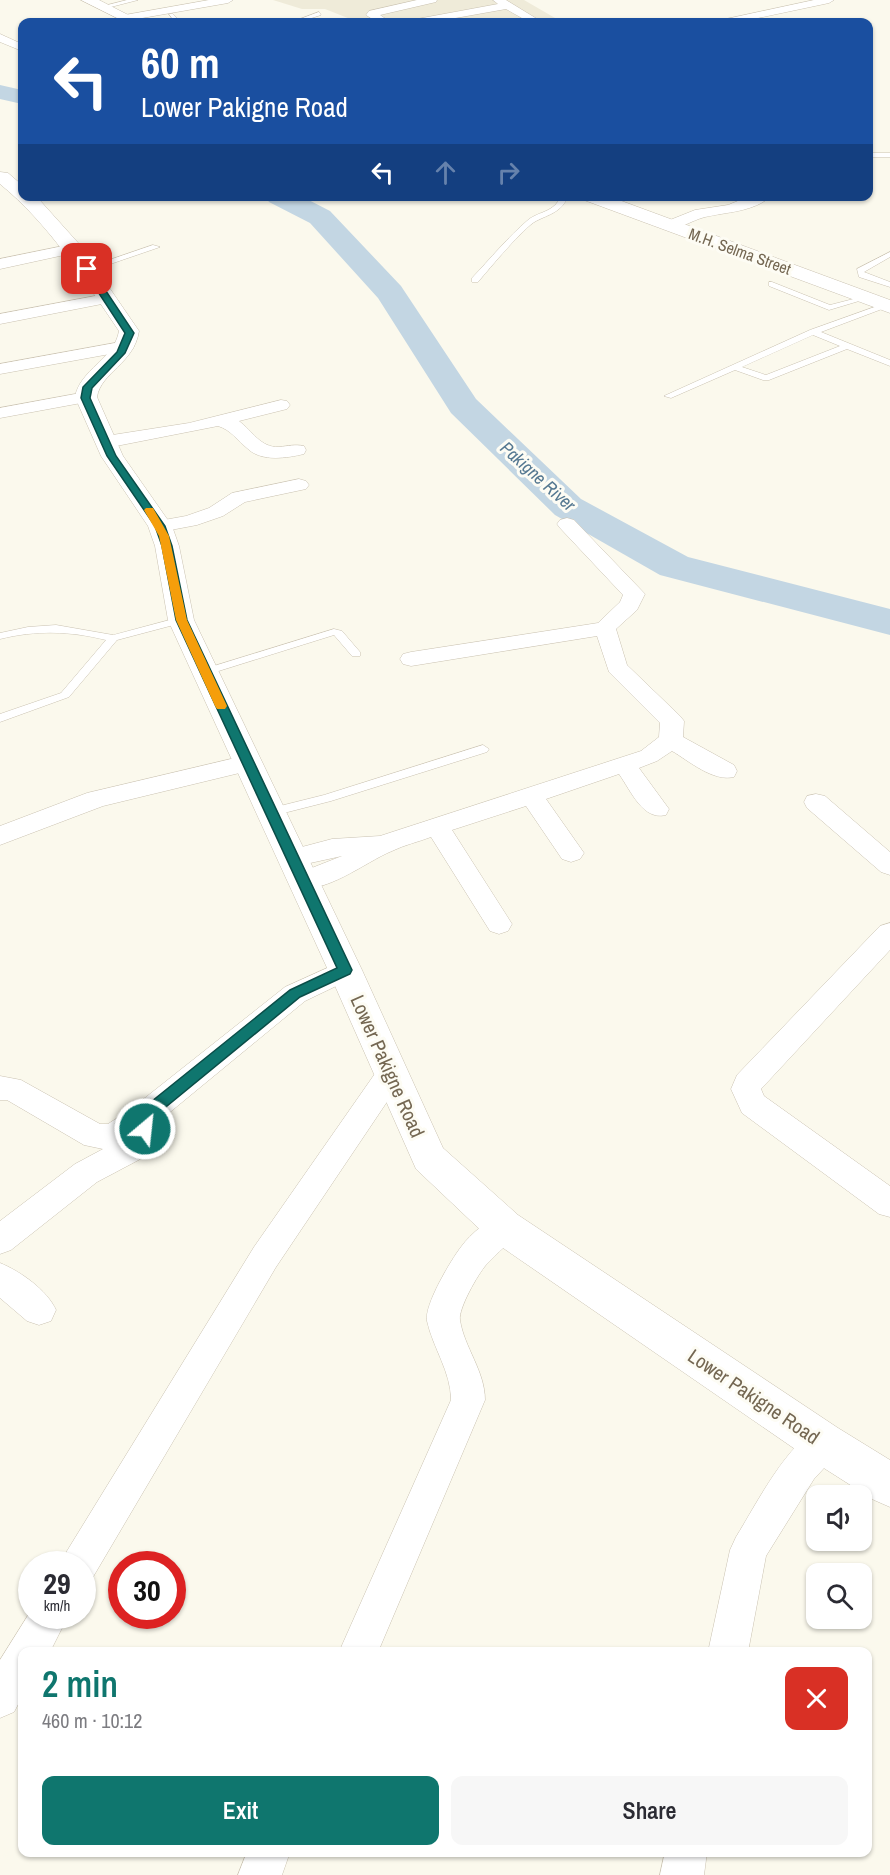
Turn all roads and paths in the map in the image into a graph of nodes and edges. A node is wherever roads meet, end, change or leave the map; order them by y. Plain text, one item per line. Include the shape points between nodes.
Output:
1 (88, 0) edge
2 (135, 0) edge
3 (228, 0) edge
4 (432, 0) edge
5 (829, 0) edge
6 (502, 3) edge
7 (103, 7) junction
8 (320, 14) dead end
9 (171, 15) dead end
10 (126, 18) edge
11 (140, 18) edge
12 (174, 18) edge
13 (308, 18) edge
14 (378, 18) edge
15 (435, 18) edge
16 (527, 18) edge
17 (745, 18) edge
18 (0, 37) edge
19 (18, 46) edge
20 (873, 155) edge
21 (890, 155) edge
22 (18, 173) edge
23 (1, 176) edge
24 (18, 190) edge
25 (30, 201) edge
26 (563, 201) edge
27 (604, 201) edge
28 (751, 201) edge
29 (670, 225) junction
30 (156, 248) dead end
31 (73, 249) junction
32 (890, 254) edge
33 (0, 264) edge
34 (87, 269) junction
35 (475, 280) dead end
36 (772, 284) dead end
37 (890, 285) edge
38 (865, 298) junction
39 (106, 299) junction
40 (888, 307) edge
41 (0, 319) edge
42 (813, 332) junction
43 (126, 346) junction
44 (847, 346) junction
45 (890, 363) edge
46 (735, 367) junction
47 (0, 369) edge
48 (668, 396) dead end
49 (86, 398) junction
50 (281, 405) dead end
51 (0, 413) edge
52 (215, 420) junction
53 (106, 442) junction
54 (297, 450) dead end
55 (299, 485) dead end
56 (567, 524) dead end
57 (160, 526) junction
58 (181, 620) junction
59 (605, 628) junction
60 (0, 636) edge
61 (113, 638) junction
62 (356, 654) dead end
63 (411, 659) dead end
64 (205, 672) junction
65 (0, 718) edge
66 (671, 740) junction
67 (483, 749) dead end
68 (248, 763) junction
69 (624, 764) junction
70 (724, 771) dead end
71 (531, 795) junction
72 (816, 802) dead end
73 (657, 809) dead end
74 (272, 812) junction
75 (437, 826) junction
76 (0, 836) edge
77 (571, 853) dead end
78 (890, 866) edge
79 (298, 869) junction
80 (499, 924) dead end
81 (890, 933) edge
82 (345, 970) junction
83 (391, 1073) junction
84 (0, 1088) edge
85 (142, 1118) junction
86 (890, 1204) edge
87 (504, 1227) junction
88 (0, 1240) edge
89 (0, 1278) edge
90 (39, 1310) dead end
91 (823, 1443) junction
92 (890, 1485) edge
93 (88, 1551) edge
94 (41, 1629) edge
95 (31, 1647) edge
96 (360, 1647) edge
97 (729, 1647) edge
98 (18, 1667) edge
99 (0, 1698) edge
100 (268, 1857) edge
101 (686, 1857) edge
102 (260, 1875) edge
103 (682, 1875) edge

1 - 7 street
2 - 7 lane
3 - 11 street
4 - 14 street via 372,13
5 - 17 street
6 - 15 street
6 - 16 street
7 - 10 street
8 - 13 lane
9 - 12 lane
18 - 19 street
20 - 21 lane
22 - 23 street
23 - 24 street
25 - 31 street
26 - 35 lane via 551,213 532,220
27 - 29 street, M.H. Selma Street
28 - 29 street via 731,209 700,213
29 - 38 street, M.H. Selma Street
30 - 34 lane
31 - 33 street
31 - 34 street
32 - 37 lane via 860,273
34 - 39 street
36 - 38 lane via 830,308
38 - 40 street, M.H. Selma Street
39 - 41 street
39 - 43 street via 129,331
40 - 42 lane
42 - 44 lane
42 - 46 lane
43 - 47 street
43 - 49 street via 87,387
44 - 45 lane
44 - 46 lane via 766,378
46 - 48 lane
49 - 51 street
49 - 53 street, Lower Pakigne Road
50 - 52 street
52 - 53 street
52 - 54 street via 234,425 257,448 276,453
53 - 57 street, Lower Pakigne Road
55 - 57 street via 239,497 216,512
56 - 59 street via 634,594
57 - 58 street, Lower Pakigne Road
58 - 61 lane
58 - 64 street, Lower Pakigne Road
59 - 63 street
59 - 66 street via 616,667 672,721
60 - 61 lane via 43,628 81,630
61 - 65 lane via 65,695
62 - 64 lane via 334,632
64 - 68 street, Lower Pakigne Road
66 - 69 street via 649,756
66 - 70 street
67 - 74 lane
68 - 74 street, Lower Pakigne Road
68 - 76 street via 96,799
69 - 71 street
69 - 73 street
71 - 75 street
71 - 77 street
72 - 78 street
74 - 79 street, Lower Pakigne Road
75 - 79 street via 381,845 342,868
75 - 80 street
79 - 82 street, Lower Pakigne Road
81 - 86 street via 747,1083 746,1089 753,1104
82 - 83 street, Lower Pakigne Road
82 - 85 street via 295,993
83 - 87 street, Lower Pakigne Road via 429,1158
83 - 93 street via 265,1257
84 - 85 street via 11,1088 95,1136 112,1137
85 - 88 street via 145,1137 137,1146 86,1173
87 - 91 street, Lower Pakigne Road
87 - 96 street via 473,1256 446,1304 443,1319 468,1387 468,1400
89 - 90 street
91 - 92 street, Lower Pakigne Road
91 - 97 street via 801,1467 749,1550
94 - 95 street
98 - 99 street
100 - 102 street
101 - 103 street

